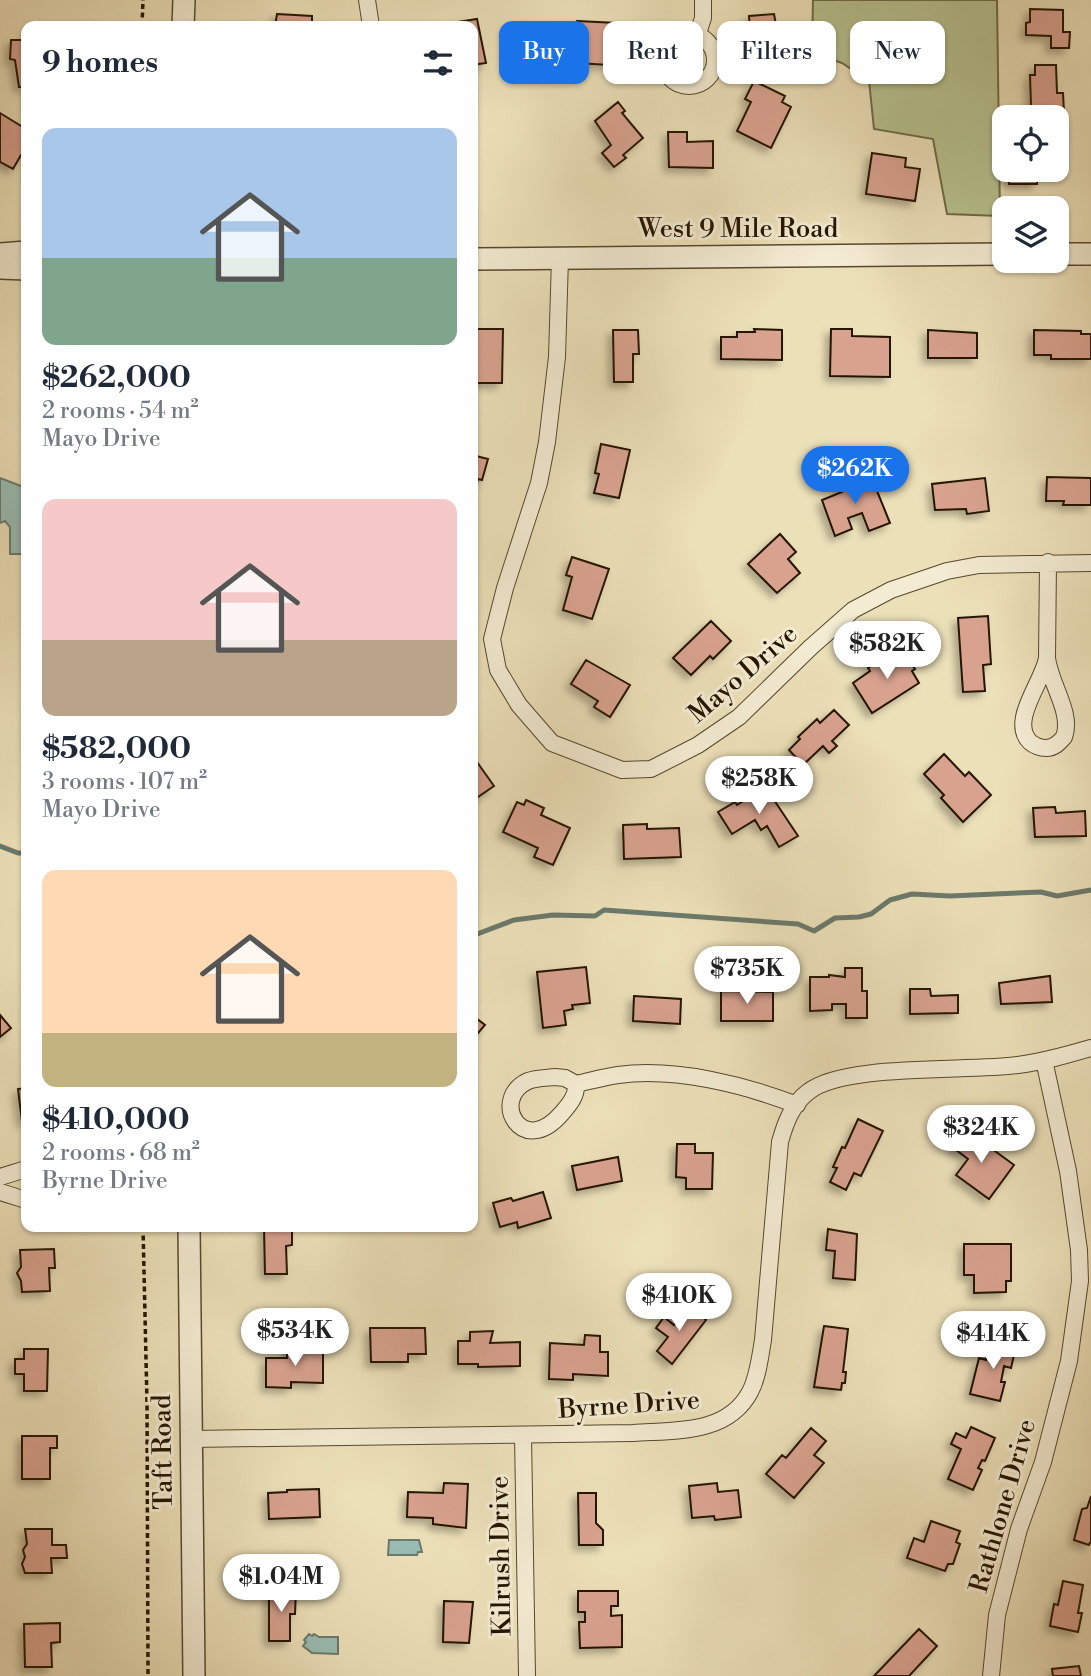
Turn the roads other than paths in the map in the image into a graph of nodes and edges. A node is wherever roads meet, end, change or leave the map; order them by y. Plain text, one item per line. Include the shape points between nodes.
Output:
1 (184, 0) edge
2 (367, 0) edge
3 (703, 0) edge
4 (183, 21) edge
5 (370, 21) edge
6 (703, 21) edge
7 (21, 252) edge
8 (0, 254) edge
9 (992, 254) edge
10 (1069, 254) edge
11 (1091, 254) edge
12 (560, 258) junction
13 (478, 259) edge
14 (0, 268) edge
15 (21, 269) edge
16 (1048, 562) junction
17 (1091, 563) edge
18 (1047, 659) junction
19 (1091, 1048) edge
20 (1044, 1060) junction
21 (576, 1084) dead end
22 (797, 1105) junction
23 (21, 1171) edge
24 (0, 1177) edge
25 (0, 1192) edge
26 (21, 1198) edge
27 (189, 1232) edge
28 (523, 1436) junction
29 (191, 1439) junction
30 (194, 1676) edge
31 (527, 1676) edge
32 (991, 1676) edge

1 - 4 street
2 - 5 street
3 - 6 street
7 - 8 street
9 - 12 street, West 9 Mile Road
10 - 11 street
12 - 13 street, West 9 Mile Road
12 - 16 street, Mayo Drive via 557,357 547,442 539,484 492,639 498,670 519,705 552,743 622,770 651,769 739,717 853,610 891,590 947,571
14 - 15 street
16 - 17 street, Mayo Drive
16 - 18 street
18 - 18 street via 1067,729 1059,742 1044,748 1028,739 1023,718
19 - 20 street, Byrne Drive
20 - 22 street, Byrne Drive via 1018,1066 856,1074 822,1084 807,1092
20 - 32 street, Rathlone Drive via 1068,1171 1080,1281 1069,1361 996,1615
21 - 22 street via 619,1075 689,1077 741,1086
22 - 28 street, Byrne Drive via 788,1116 780,1142 758,1366 750,1392 736,1412 718,1424 685,1429
23 - 24 street
25 - 26 street
27 - 29 street, Taft Road
28 - 29 street, Byrne Drive
28 - 31 street, Kilrush Drive
29 - 30 street, Taft Road

